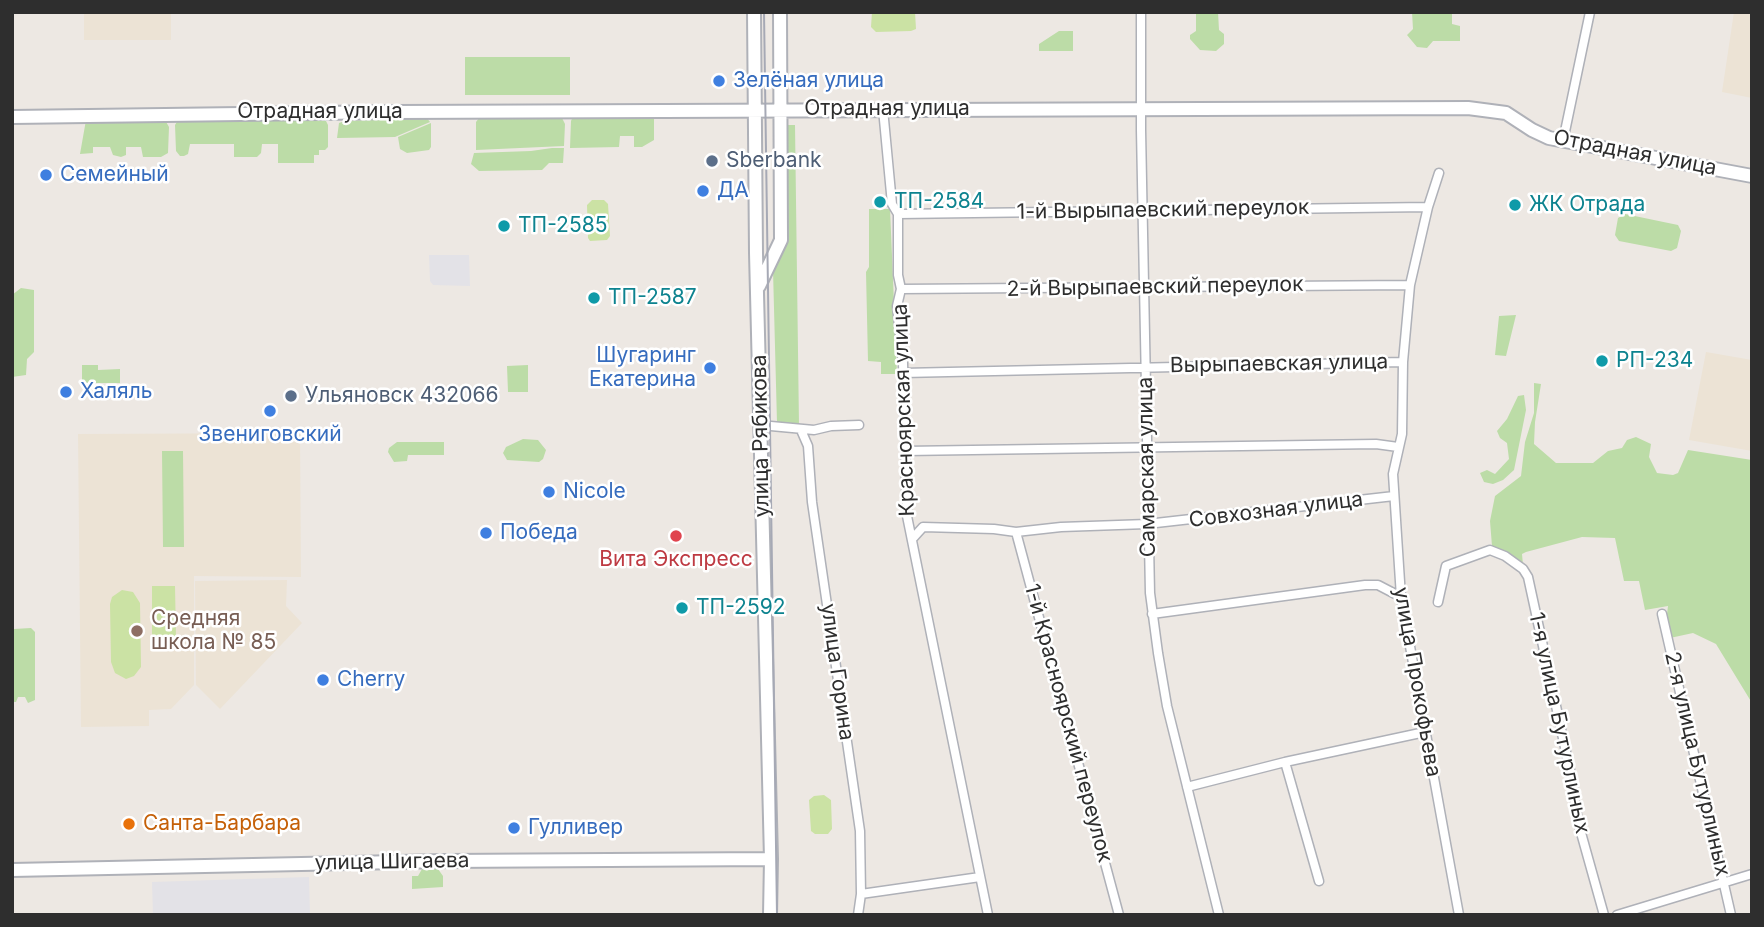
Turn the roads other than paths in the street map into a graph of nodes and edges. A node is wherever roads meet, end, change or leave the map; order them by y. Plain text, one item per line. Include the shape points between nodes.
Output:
1 (754, 12) edge
2 (780, 12) edge
3 (1141, 12) edge
4 (1590, 12) edge
5 (1142, 108) junction
6 (781, 109) junction
7 (883, 109) junction
8 (755, 110) junction
9 (12, 117) edge
10 (1563, 141) junction
11 (1439, 173) dead end
12 (1752, 176) edge
13 (1428, 207) junction
14 (1142, 210) junction
15 (898, 214) junction
16 (1410, 285) junction
17 (1143, 287) junction
18 (757, 289) junction
19 (901, 289) junction
20 (1403, 362) junction
21 (1145, 367) junction
22 (903, 373) junction
23 (760, 425) junction
24 (859, 425) dead end
25 (802, 430) junction
26 (1146, 446) junction
27 (1398, 447) junction
28 (905, 451) junction
29 (1394, 496) junction
30 (907, 516) junction
31 (1147, 524) junction
32 (923, 527) junction
33 (1016, 532) junction
34 (913, 538) junction
35 (1401, 597) junction
36 (1438, 602) dead end
37 (1152, 614) junction
38 (1662, 614) dead end
39 (1425, 732) junction
40 (1285, 762) junction
41 (1187, 787) junction
42 (771, 859) junction
43 (12, 870) edge
44 (1752, 874) edge
45 (981, 877) junction
46 (1319, 881) dead end
47 (1724, 882) junction
48 (861, 894) junction
49 (771, 915) edge
50 (858, 915) edge
51 (988, 915) edge
52 (1119, 915) edge
53 (1219, 915) edge
54 (1459, 915) edge
55 (1604, 915) edge
56 (1617, 915) edge
57 (1731, 915) edge

1 - 8 street, улица Рябикова
2 - 6 street
3 - 5 street, Самарская улица
4 - 10 street
5 - 7 street, Отрадная улица
5 - 10 street, Отрадная улица via 1483,108 1506,113 1532,130
5 - 14 street, Самарская улица
6 - 7 street, Отрадная улица
6 - 8 street, Отрадная улица
6 - 18 street via 781,240
7 - 15 street, Красноярская улица via 892,204
8 - 9 street, Отрадная улица
8 - 18 street, улица Рябикова
10 - 12 street, Отрадная улица
11 - 13 street, улица Прокофьева
13 - 14 street, 1-й Вырыпаевский переулок
13 - 16 street, улица Прокофьева
14 - 15 street, 1-й Вырыпаевский переулок
14 - 17 street, Самарская улица
15 - 19 street, Красноярская улица
16 - 17 street, 2-й Вырыпаевский переулок
16 - 20 street, улица Прокофьева
17 - 19 street, 2-й Вырыпаевский переулок
17 - 21 street, Самарская улица
18 - 23 street, улица Рябикова
19 - 22 street, Красноярская улица via 897,302
20 - 21 street, Вырыпаевская улица
20 - 27 street, улица Прокофьева via 1404,415
21 - 22 street, Вырыпаевская улица
21 - 26 street, Самарская улица
22 - 28 street, Красноярская улица
23 - 25 street
23 - 42 street, улица Рябикова
24 - 25 street
25 - 48 street, улица Горина via 808,446 812,502 860,831
26 - 27 street
26 - 28 street
26 - 31 street, Самарская улица
27 - 29 street, улица Прокофьева
28 - 30 street, Красноярская улица
29 - 31 street, Совхозная улица
29 - 35 street, улица Прокофьева
30 - 32 street
30 - 34 street, Красноярская улица
31 - 33 street, Совхозная улица
31 - 37 street, Самарская улица
32 - 33 street, Совхозная улица
32 - 34 street
33 - 52 street, 1-й Красноярский переулок
34 - 45 street, Красноярская улица
35 - 37 street via 1389,589 1365,585
35 - 39 street, улица Прокофьева
36 - 55 street, 1-я улица Бутурлиных via 1446,566 1490,550 1523,569 1528,577 1578,822
37 - 41 street, Самарская улица
38 - 47 street, 2-я улица Бутурлиных
39 - 40 street
39 - 54 street, улица Прокофьева
40 - 41 street
40 - 46 street
41 - 53 street, Самарская улица
42 - 43 street, улица Шигаева
42 - 49 street, улица Рябикова
44 - 47 street
45 - 48 street
45 - 51 street, Красноярская улица
47 - 56 street
47 - 57 street, 2-я улица Бутурлиных
48 - 50 street, улица Горина

